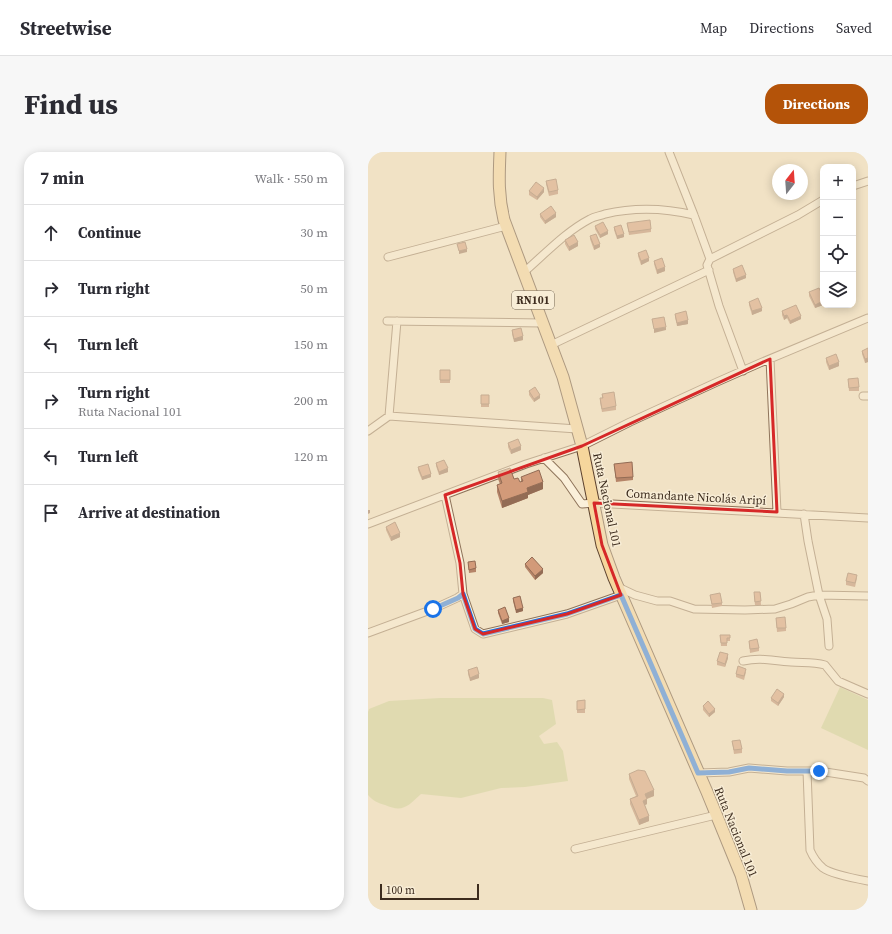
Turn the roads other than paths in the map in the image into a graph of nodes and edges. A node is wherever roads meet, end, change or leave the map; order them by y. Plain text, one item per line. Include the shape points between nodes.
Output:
1 (500, 152) edge
2 (669, 152) edge
3 (868, 181) edge
4 (856, 185) edge
5 (820, 202) edge
6 (694, 216) junction
7 (506, 226) junction
8 (388, 257) dead end
9 (710, 259) junction
10 (709, 270) junction
11 (523, 273) junction
12 (868, 318) edge
13 (387, 321) dead end
14 (397, 321) junction
15 (542, 323) junction
16 (550, 345) junction
17 (770, 359) junction
18 (743, 371) junction
19 (388, 416) junction
20 (577, 428) junction
21 (368, 431) edge
22 (582, 446) junction
23 (544, 458) junction
24 (445, 495) junction
25 (594, 503) junction
26 (777, 512) junction
27 (804, 514) junction
28 (868, 518) edge
29 (368, 524) edge
30 (620, 591) junction
31 (463, 594) junction
32 (819, 595) junction
33 (868, 596) edge
34 (368, 633) edge
35 (829, 646) dead end
36 (743, 661) dead end
37 (868, 694) edge
38 (807, 771) junction
39 (698, 773) junction
40 (868, 781) edge
41 (716, 814) junction
42 (575, 849) dead end
43 (868, 881) edge
44 (751, 910) edge

1 - 7 main road, Ruta Nacional 101 / RN101 via 500,201
2 - 6 street
3 - 4 street
5 - 9 street
6 - 9 street
6 - 11 street via 646,208 618,211 592,218 567,233
7 - 8 street
7 - 11 main road, Ruta Nacional 101 / RN101
9 - 10 street via 707,264
10 - 16 street
10 - 18 street via 719,306
11 - 15 main road, Ruta Nacional 101 / RN101
12 - 17 street
13 - 14 street
14 - 15 street
14 - 19 street
15 - 16 main road, Ruta Nacional 101 / RN101
16 - 20 main road, Ruta Nacional 101 / RN101 via 563,377
17 - 18 street
17 - 26 street
18 - 22 street
19 - 20 street
19 - 21 street
20 - 22 main road, Ruta Nacional 101 / RN101
22 - 23 street
22 - 25 main road, Ruta Nacional 101 / RN101
23 - 24 street
23 - 25 street, Comandante Nicolás Aripí via 564,478 582,504
24 - 29 street
24 - 31 street via 460,563
25 - 26 street, Comandante Nicolás Aripí
25 - 30 main road, Ruta Nacional 101 / RN101 via 602,545
26 - 27 street, Comandante Nicolás Aripí
27 - 28 street, Comandante Nicolás Aripí
27 - 32 street
30 - 31 street via 567,614 483,634 475,629
30 - 32 street via 694,609 776,609
30 - 39 main road, Ruta Nacional 101 / RN101
31 - 34 street via 433,609
32 - 33 street
32 - 35 street via 827,619
36 - 37 street via 757,658 826,665 838,681
38 - 39 street via 749,768 729,772
38 - 40 street via 843,774
38 - 43 street via 810,850 814,859 823,869
39 - 41 main road, Ruta Nacional 101 / RN101
41 - 42 street
41 - 44 main road, Ruta Nacional 101 / RN101

